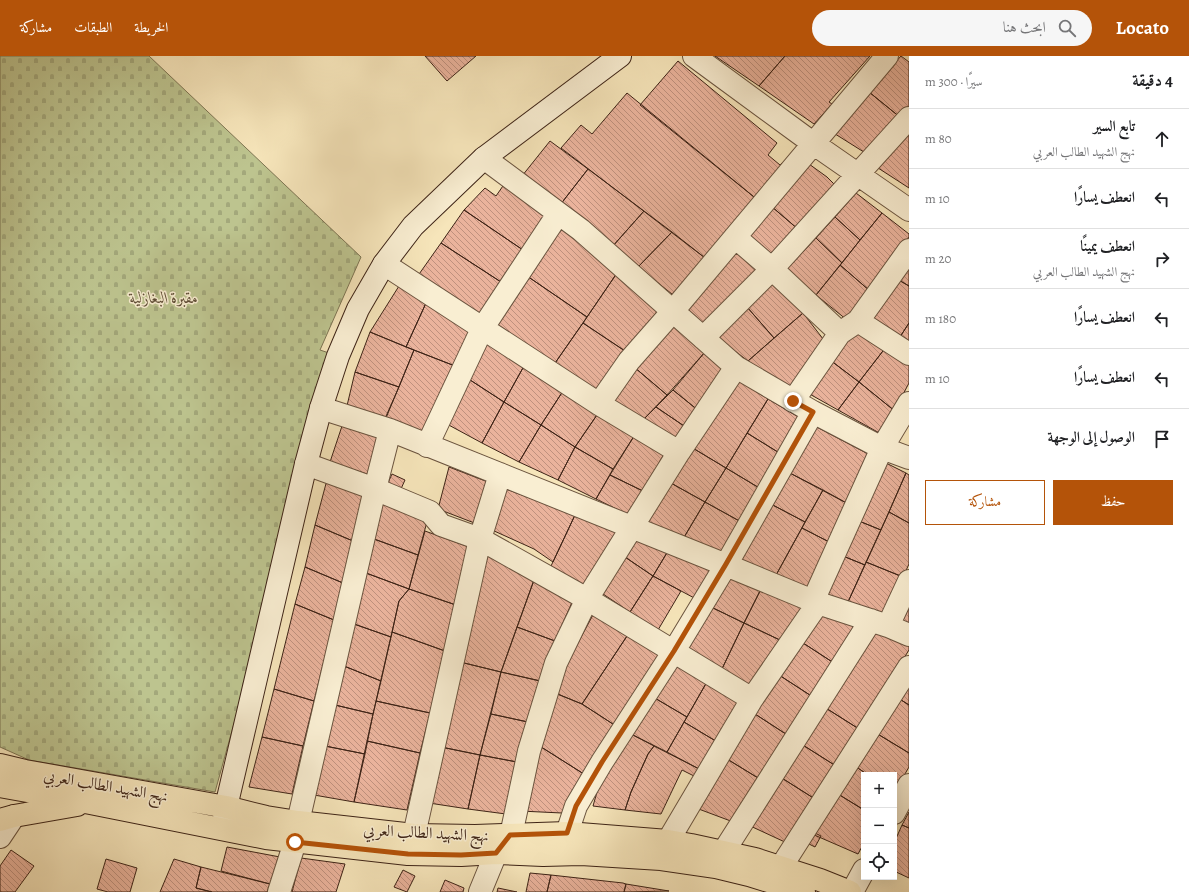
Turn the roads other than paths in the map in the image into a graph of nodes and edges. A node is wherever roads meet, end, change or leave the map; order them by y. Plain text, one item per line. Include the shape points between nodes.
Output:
1 (620, 56) edge
2 (694, 56) edge
3 (887, 56) edge
4 (909, 118) edge
5 (814, 144) junction
6 (484, 158) junction
7 (858, 174) junction
8 (909, 210) edge
9 (558, 214) junction
10 (735, 237) junction
11 (909, 250) edge
12 (384, 264) junction
13 (772, 269) junction
14 (673, 311) junction
15 (858, 321) junction
16 (482, 329) junction
17 (840, 333) junction
18 (703, 338) junction
19 (909, 354) edge
20 (736, 367) junction
21 (793, 401) junction
22 (909, 403) edge
23 (599, 404) junction
24 (321, 408) junction
25 (813, 412) junction
26 (390, 430) junction
27 (427, 446) junction
28 (882, 448) junction
29 (679, 452) junction
30 (909, 458) edge
31 (306, 464) junction
32 (500, 474) junction
33 (375, 488) junction
34 (632, 528) junction
35 (480, 539) junction
36 (726, 564) junction
37 (909, 580) edge
38 (587, 599) junction
39 (815, 602) junction
40 (879, 623) junction
41 (909, 635) edge
42 (674, 651) junction
43 (909, 667) edge
44 (752, 699) junction
45 (0, 765) edge
46 (909, 784) edge
47 (0, 786) edge
48 (88, 803) junction
49 (897, 808) edge
50 (7, 818) edge
51 (225, 818) junction
52 (296, 832) junction
53 (567, 833) junction
54 (414, 835) junction
55 (510, 835) junction
56 (0, 837) edge
57 (665, 850) junction
58 (724, 851) junction
59 (496, 853) junction
60 (781, 867) junction
61 (861, 875) edge
62 (280, 892) edge
63 (480, 892) edge
64 (804, 892) edge
65 (851, 892) edge

1 - 6 street
2 - 5 street
3 - 5 street
4 - 7 street
5 - 7 street
5 - 10 street
6 - 9 street
6 - 12 street via 413,226
7 - 8 street
7 - 13 street
9 - 14 street
9 - 16 street
10 - 13 street
10 - 14 street
11 - 15 street
12 - 16 street
12 - 24 street via 358,309 338,356
13 - 17 street
13 - 18 street
14 - 18 street
14 - 23 street via 629,361
15 - 17 street
15 - 19 street
16 - 23 street
16 - 27 street
17 - 21 street
18 - 20 street
20 - 21 street
20 - 29 street
21 - 25 street
22 - 28 street
23 - 29 street
24 - 26 street
24 - 31 street
25 - 28 street
25 - 36 street
26 - 27 street
26 - 33 street
27 - 32 street
28 - 30 street
28 - 39 street
29 - 34 street
31 - 33 street
31 - 51 street
32 - 34 street
32 - 35 street
33 - 35 street via 430,512 441,525
33 - 52 street
34 - 36 street
34 - 38 street
35 - 38 street
35 - 54 street
36 - 39 street
36 - 42 street
37 - 40 street
38 - 42 street
38 - 55 street via 556,663 529,751
39 - 40 street
39 - 44 street
40 - 41 street
40 - 58 street
42 - 44 street
42 - 53 street via 598,768 576,806
43 - 60 street
44 - 57 street
45 - 51 main road, نهج الشهيد الطالب العربي
46 - 49 street
47 - 48 main road, نهج الشهيد الطالب العربي
48 - 50 main road
48 - 51 main road, نهج الشهيد الطالب العربي
50 - 56 street
51 - 52 main road, نهج الشهيد الطالب العربي via 266,817
52 - 54 main road, نهج الشهيد الطالب العربي
52 - 59 main road, نهج الشهيد الطالب العربي via 408,854
52 - 62 street
53 - 55 main road, نهج الشهيد الطالب العربي
53 - 57 main road, نهج الشهيد الطالب العربي
54 - 55 main road, نهج الشهيد الطالب العربي
55 - 59 street
57 - 58 main road, نهج الشهيد الطالب العربي
57 - 59 main road, نهج الشهيد الطالب العربي via 543,855
57 - 64 main road, نهج الشهيد الطالب العربي
58 - 60 main road, نهج الشهيد الطالب العربي
59 - 63 street
60 - 65 main road, نهج الشهيد الطالب العربي
61 - 65 street

